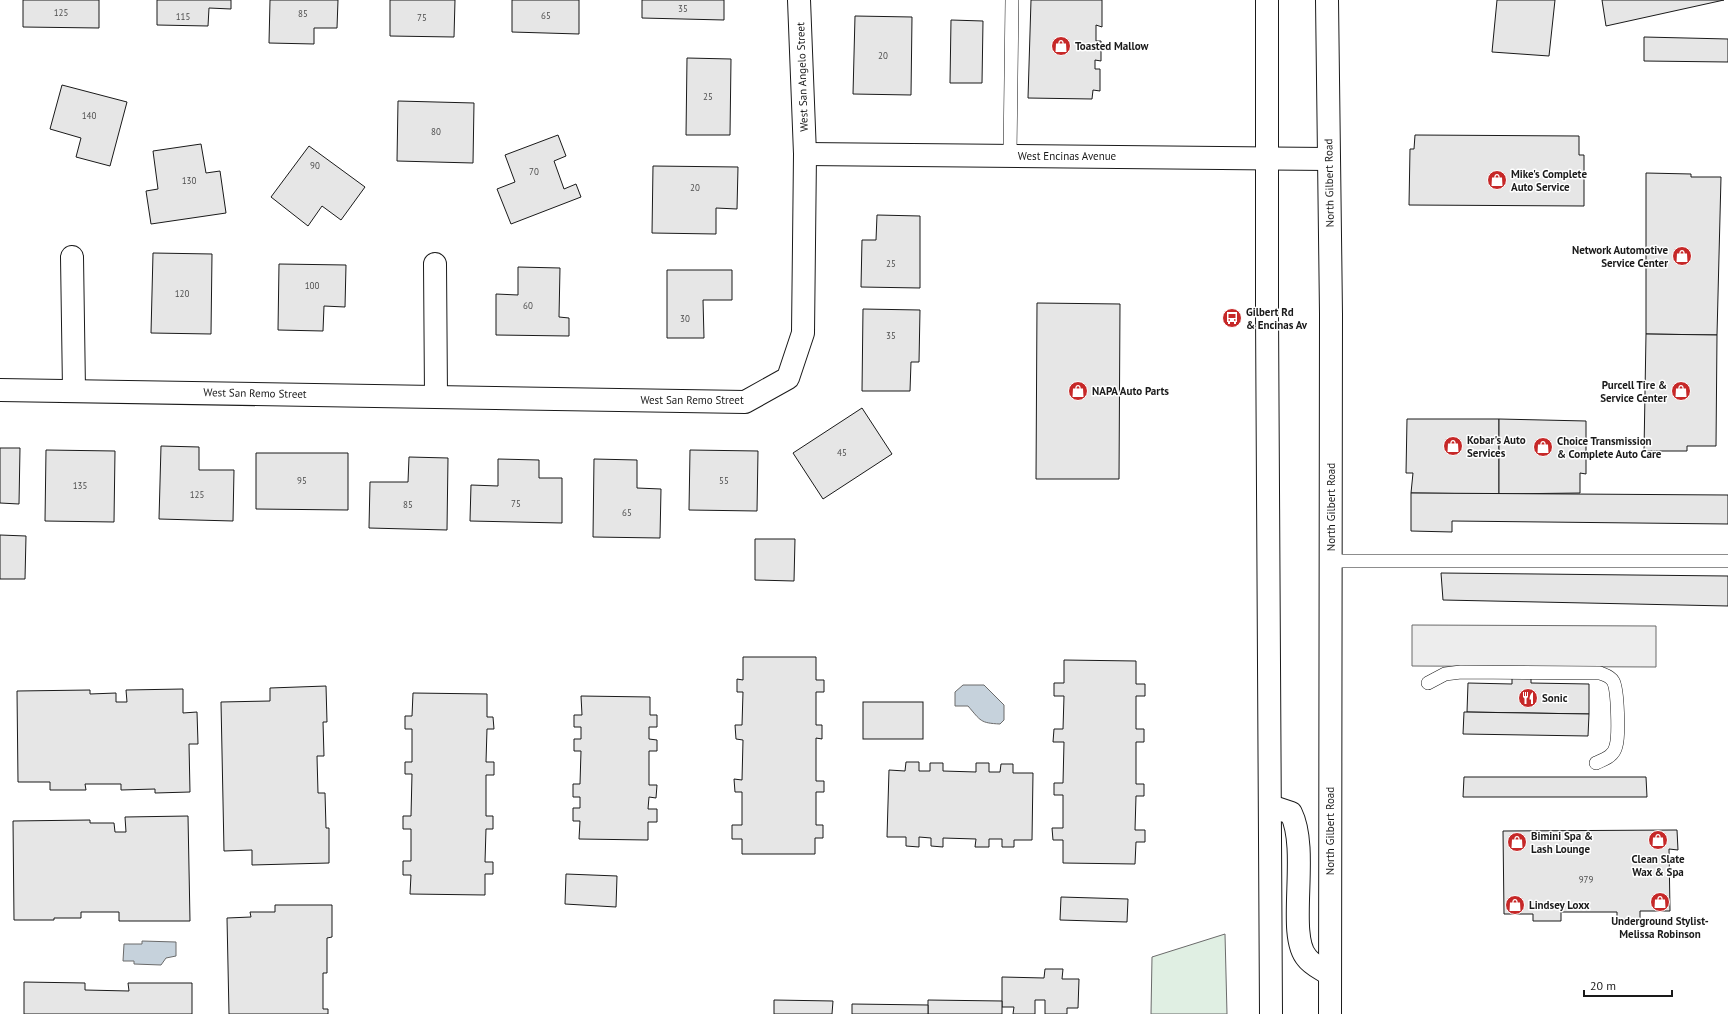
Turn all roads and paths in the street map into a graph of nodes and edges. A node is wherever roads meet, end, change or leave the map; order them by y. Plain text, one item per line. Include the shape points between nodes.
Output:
1 (799, 0) edge
2 (1012, 0) edge
3 (1267, 0) edge
4 (1327, 0) edge
5 (805, 154) junction
6 (1010, 155) junction
7 (1268, 158) junction
8 (1328, 158) junction
9 (72, 257) dead end
10 (435, 264) dead end
11 (0, 390) edge
12 (74, 390) junction
13 (436, 396) junction
14 (1331, 561) junction
15 (1728, 561) edge
16 (1428, 683) dead end
17 (1596, 763) dead end
18 (1270, 806) junction
19 (1329, 974) junction
20 (1271, 1014) edge
21 (1330, 1014) edge

1 - 5 main road, West San Angelo Street
2 - 6 lane
3 - 7 main road
4 - 8 main road, North Gilbert Road
5 - 6 main road, West Encinas Avenue
5 - 13 main road, West San Remo Street via 803,333 788,378 745,402
6 - 7 main road, West Encinas Avenue
7 - 8 main road, West Encinas Avenue
7 - 18 main road
8 - 14 main road, North Gilbert Road
9 - 12 main road
10 - 13 main road
11 - 12 main road, West San Remo Street
12 - 13 main road, West San Remo Street
14 - 15 lane
14 - 19 main road, North Gilbert Road
16 - 17 lane via 1445,674 1461,672 1600,674 1610,677 1614,682 1617,696 1616,746 1610,757
18 - 19 main road via 1291,813 1297,824 1300,844 1298,939 1306,958
18 - 20 main road
19 - 21 main road, North Gilbert Road

